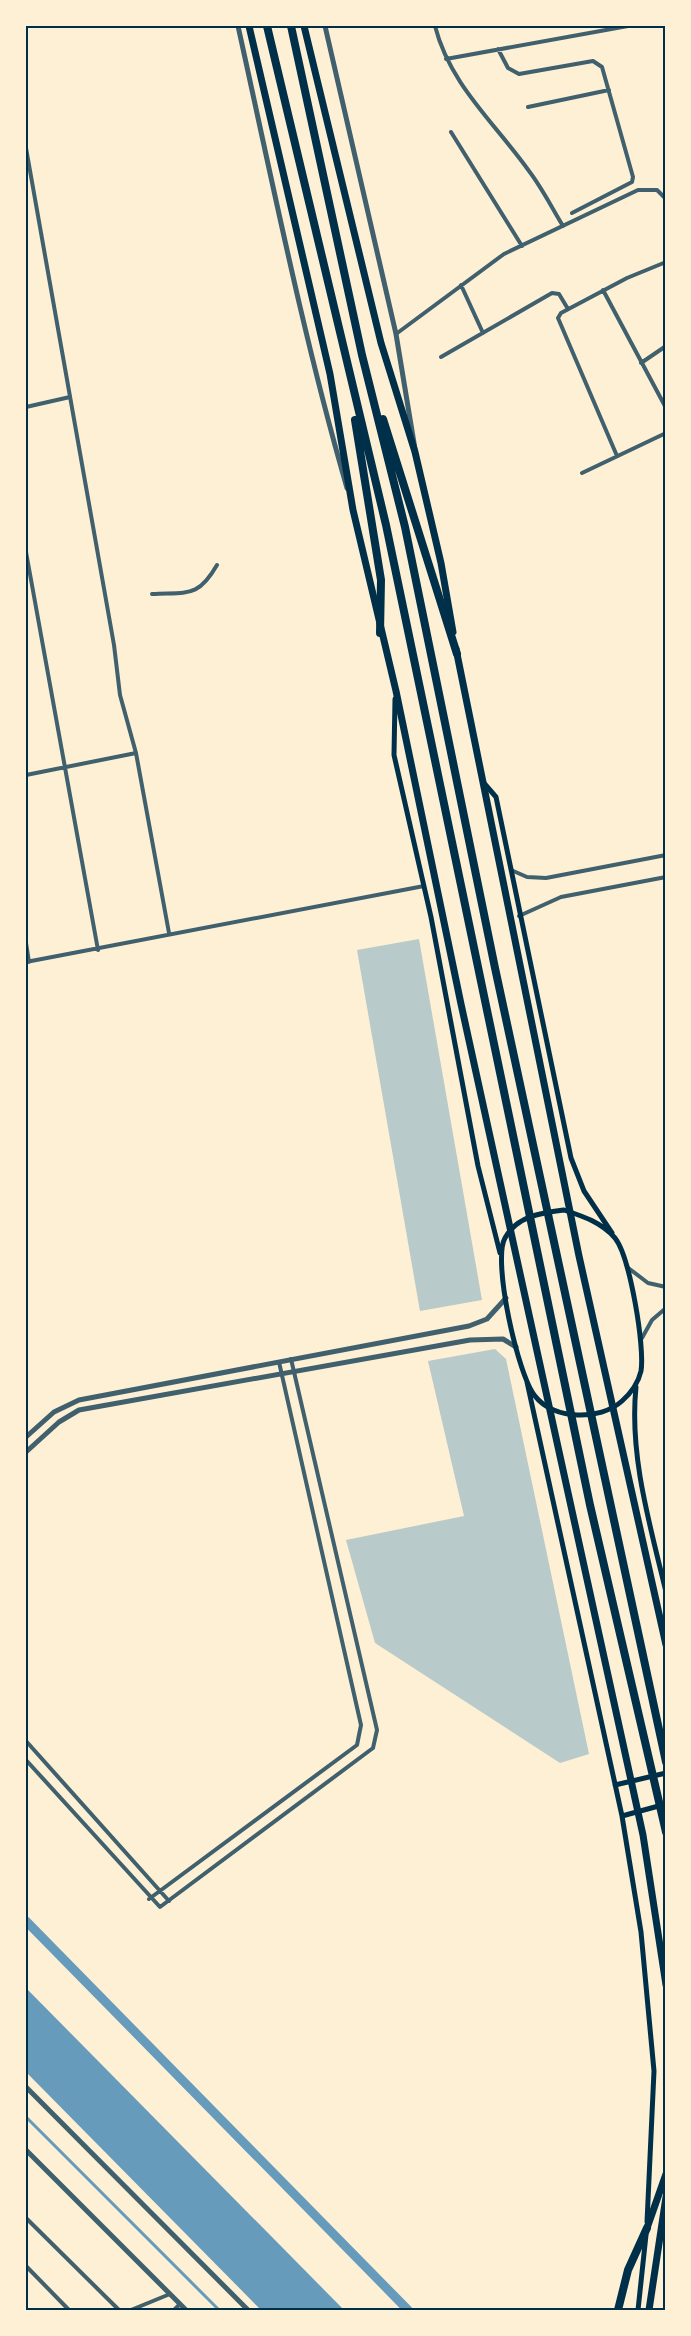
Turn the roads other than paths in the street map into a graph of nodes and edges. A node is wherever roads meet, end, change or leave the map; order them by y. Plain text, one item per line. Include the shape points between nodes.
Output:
1 (238, 26) edge
2 (249, 26) edge
3 (267, 26) edge
4 (291, 26) edge
5 (304, 26) edge
6 (325, 26) edge
7 (435, 26) edge
8 (628, 26) edge
9 (498, 49) junction
10 (446, 59) junction
11 (609, 90) junction
12 (528, 107) dead end
13 (451, 132) dead end
14 (26, 148) edge
15 (666, 199) edge
16 (572, 213) dead end
17 (563, 226) junction
18 (522, 246) junction
19 (666, 262) edge
20 (461, 285) junction
21 (603, 290) junction
22 (568, 309) junction
23 (483, 333) junction
24 (396, 334) junction
25 (666, 346) edge
26 (362, 355) junction
27 (441, 357) dead end
28 (345, 362) junction
29 (641, 363) junction
30 (70, 397) junction
31 (26, 407) edge
32 (666, 408) edge
33 (666, 432) edge
34 (415, 452) junction
35 (617, 456) junction
36 (582, 473) dead end
37 (353, 510) junction
38 (26, 552) edge
39 (218, 565) dead end
40 (31, 583) junction
41 (26, 584) edge
42 (152, 594) dead end
43 (380, 633) junction
44 (456, 654) junction
45 (396, 691) junction
46 (135, 753) junction
47 (65, 767) junction
48 (26, 775) edge
49 (481, 779) junction
50 (666, 855) edge
51 (511, 869) junction
52 (666, 877) edge
53 (424, 886) junction
54 (519, 916) junction
55 (169, 933) junction
56 (26, 943) edge
57 (98, 950) junction
58 (27, 962) edge
59 (616, 1239) junction
60 (500, 1253) junction
61 (624, 1265) junction
62 (666, 1287) edge
63 (506, 1298) junction
64 (666, 1308) edge
65 (642, 1338) junction
66 (516, 1347) junction
67 (291, 1359) junction
68 (279, 1362) junction
69 (293, 1371) junction
70 (282, 1373) junction
71 (527, 1382) junction
72 (637, 1385) junction
73 (26, 1437) edge
74 (26, 1452) edge
75 (666, 1592) edge
76 (666, 1645) edge
77 (26, 1741) edge
78 (26, 1760) edge
79 (665, 1760) edge
80 (666, 1773) edge
81 (615, 1785) junction
82 (666, 1804) edge
83 (622, 1816) junction
84 (665, 1829) edge
85 (160, 1891) junction
86 (149, 1899) junction
87 (169, 1901) junction
88 (666, 1985) edge
89 (26, 2087) edge
90 (26, 2150) edge
91 (666, 2174) edge
92 (666, 2197) edge
93 (26, 2217) edge
94 (646, 2228) junction
95 (26, 2266) edge
96 (170, 2294) junction
97 (180, 2304) junction
98 (69, 2310) edge
99 (119, 2310) edge
100 (131, 2310) edge
101 (174, 2310) edge
102 (186, 2310) edge
103 (248, 2310) edge
104 (618, 2310) edge
105 (638, 2310) edge
106 (649, 2310) edge

1 - 37 street via 316,382
2 - 37 highway via 330,374
3 - 28 highway
4 - 26 highway
5 - 34 highway via 381,343
6 - 24 street
7 - 10 street
8 - 9 street
9 - 10 street
9 - 11 street via 510,71 519,74 599,62
10 - 17 street via 464,90 530,172
11 - 12 street
11 - 16 street via 632,182
13 - 18 street
14 - 30 street
15 - 17 street via 657,190 638,190
17 - 18 street
18 - 20 street
19 - 21 street
20 - 23 street
20 - 24 street
21 - 22 street
21 - 29 street
22 - 23 street via 559,294 552,293
22 - 35 street via 561,313 558,323
23 - 27 street
24 - 34 street
25 - 29 street
26 - 44 highway
26 - 79 highway via 405,527
28 - 43 highway via 381,580
28 - 84 highway via 386,525 590,1505
29 - 32 street
30 - 31 street
30 - 46 street via 120,695
33 - 35 street
34 - 44 highway via 441,563
35 - 36 street
37 - 43 highway
38 - 40 street
39 - 42 street via 202,588 194,592
40 - 41 street
40 - 47 street
43 - 45 highway
44 - 49 highway
45 - 53 main road via 394,755
45 - 88 highway via 643,1834
46 - 47 street
46 - 55 street
47 - 48 street
47 - 57 street
49 - 51 main road via 496,796
49 - 76 highway via 579,1256
50 - 51 street via 546,878 527,877
51 - 54 main road
52 - 54 street via 561,897
53 - 55 street
53 - 60 main road via 478,1166
54 - 59 main road via 571,1158 584,1191
55 - 57 street
56 - 58 street
57 - 58 street
59 - 60 main road via 593,1220 564,1210 538,1213 517,1222 504,1239
59 - 61 main road
60 - 63 main road
61 - 62 street via 648,1283
61 - 65 main road
63 - 66 main road
63 - 67 street via 487,1319 469,1326
64 - 65 street via 652,1320
65 - 72 main road
66 - 69 street via 503,1339 470,1340
66 - 71 main road
67 - 68 street
67 - 69 street
68 - 70 street
68 - 73 street via 78,1400 54,1412
69 - 70 street
69 - 87 street via 377,1739 373,1748
70 - 74 street via 79,1410 59,1422
70 - 85 street via 362,1725 361,1735 357,1745
71 - 72 main road via 535,1397 552,1410 585,1416 614,1406
71 - 81 main road
72 - 75 main road via 633,1417 636,1445
77 - 85 street
78 - 86 street
80 - 81 main road
81 - 83 main road
82 - 83 main road
83 - 94 main road via 641,1932 654,2071
85 - 86 street
85 - 87 street
86 - 87 street via 160,1907
89 - 103 street
90 - 96 street
91 - 94 highway
92 - 106 highway
93 - 99 street
94 - 104 highway via 628,2270
94 - 105 main road
95 - 98 street
96 - 97 street
96 - 100 street
97 - 101 street
97 - 102 street

